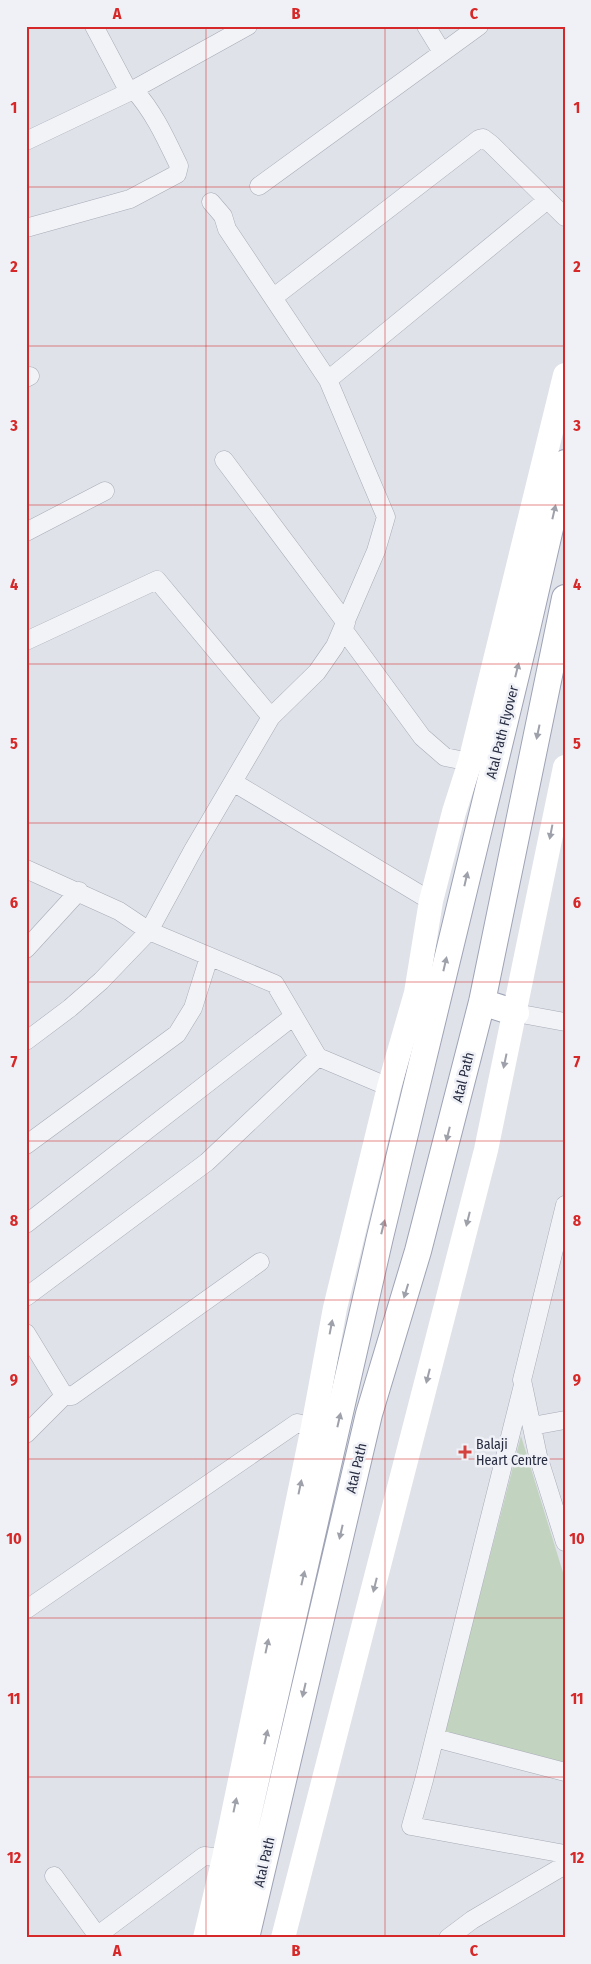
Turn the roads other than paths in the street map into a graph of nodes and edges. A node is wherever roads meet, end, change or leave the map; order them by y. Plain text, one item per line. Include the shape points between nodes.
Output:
1 (94, 26) edge
2 (248, 26) edge
3 (426, 26) edge
4 (479, 26) edge
5 (442, 52) junction
6 (136, 88) junction
7 (26, 141) edge
8 (260, 186) dead end
9 (546, 201) junction
10 (211, 202) dead end
11 (565, 217) edge
12 (26, 228) edge
13 (274, 297) junction
14 (565, 376) edge
15 (328, 380) junction
16 (224, 460) dead end
17 (565, 463) edge
18 (105, 491) dead end
19 (26, 532) edge
20 (565, 598) edge
21 (345, 626) junction
22 (26, 641) edge
23 (271, 717) junction
24 (470, 762) junction
25 (565, 767) edge
26 (233, 782) junction
27 (26, 869) edge
28 (79, 891) junction
29 (431, 901) junction
30 (149, 931) junction
31 (26, 949) edge
32 (209, 957) junction
33 (426, 997) junction
34 (482, 1002) junction
35 (516, 1013) junction
36 (294, 1016) junction
37 (565, 1022) edge
38 (26, 1041) edge
39 (318, 1057) junction
40 (389, 1087) junction
41 (26, 1145) edge
42 (565, 1205) edge
43 (26, 1224) edge
44 (260, 1262) dead end
45 (26, 1296) edge
46 (26, 1333) edge
47 (523, 1385) junction
48 (65, 1395) junction
49 (565, 1420) edge
50 (532, 1426) junction
51 (313, 1427) junction
52 (26, 1434) edge
53 (565, 1542) edge
54 (27, 1608) edge
55 (435, 1738) junction
56 (565, 1772) edge
57 (565, 1854) edge
58 (224, 1858) junction
59 (565, 1865) edge
60 (54, 1876) dead end
61 (95, 1937) edge
62 (205, 1938) edge
63 (220, 1938) edge
64 (246, 1938) edge
65 (283, 1938) edge
66 (448, 1938) edge

1 - 6 street
2 - 6 street
3 - 5 street
4 - 5 street
5 - 8 street
6 - 7 street
6 - 12 street via 179,166 177,174 130,199
9 - 11 street
9 - 13 street via 491,144 479,139
9 - 15 street
10 - 13 street
13 - 15 street
14 - 24 street
15 - 21 street via 386,517 376,551
16 - 21 street
33 -> 17 main road, Atal Path Flyover via 523,646
18 - 19 street
20 -> 34 main road
21 - 23 street via 317,672
21 - 24 street via 422,737 444,757
22 - 23 street via 157,580
23 - 26 street
24 - 29 street
25 -> 35 street
26 - 29 street
26 - 30 street
27 - 28 street
28 - 30 street
28 - 31 street
29 - 33 street
30 - 32 street
30 - 38 street via 101,981
32 - 36 street via 275,984
32 - 41 street via 193,1008 178,1034
33 - 40 street
63 -> 33 main road, Atal Path via 378,1247
34 - 35 main road
34 -> 64 main road, Atal Path via 418,1251 368,1414
35 - 37 street
35 -> 65 street via 486,1150
36 - 39 street
36 - 43 street
39 - 40 street
39 - 45 street via 206,1162
51 -> 40 street via 335,1308
42 - 47 street
44 - 48 street via 77,1394
46 - 48 street
47 - 50 street
47 - 55 street
48 - 52 street
49 - 50 street
50 - 53 street
51 - 54 street via 297,1423
58 -> 51 street
55 - 56 street
55 - 57 street via 411,1826
58 - 61 street via 204,1856
58 - 62 street
59 - 66 street via 472,1920
60 - 61 street

